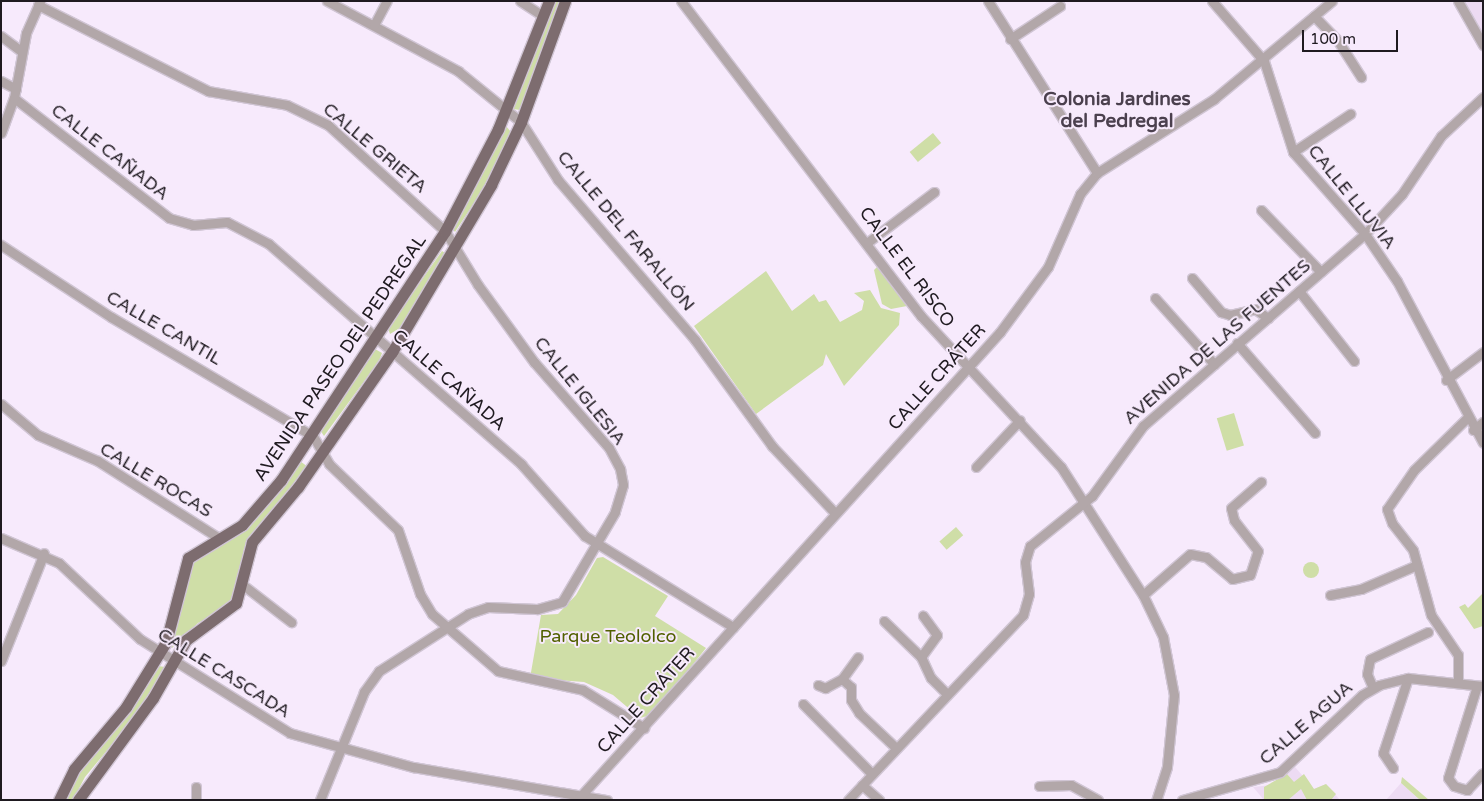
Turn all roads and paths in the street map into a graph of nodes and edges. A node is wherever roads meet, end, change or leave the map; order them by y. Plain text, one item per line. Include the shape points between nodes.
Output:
1 (327, 1) edge
2 (388, 1) edge
3 (520, 1) edge
4 (549, 1) edge
5 (565, 1) edge
6 (681, 1) edge
7 (988, 1) edge
8 (1212, 1) edge
9 (1332, 1) edge
10 (1458, 1) edge
11 (39, 3) edge
12 (1060, 6) dead end
13 (543, 16) junction
14 (1314, 16) junction
15 (374, 26) junction
16 (1, 36) edge
17 (1010, 39) junction
18 (1483, 45) edge
19 (22, 52) junction
20 (1264, 61) junction
21 (1362, 77) dead end
22 (1, 81) edge
23 (15, 94) junction
24 (1483, 97) edge
25 (507, 109) junction
26 (1350, 114) dead end
27 (521, 122) junction
28 (1, 134) edge
29 (1294, 152) junction
30 (1097, 173) junction
31 (934, 192) dead end
32 (1261, 210) dead end
33 (445, 231) junction
34 (1365, 234) junction
35 (868, 242) junction
36 (1, 245) edge
37 (455, 249) junction
38 (1321, 272) junction
39 (1192, 278) dead end
40 (1299, 291) junction
41 (1155, 298) dead end
42 (1268, 318) junction
43 (375, 338) junction
44 (1237, 343) junction
45 (392, 352) junction
46 (1483, 352) edge
47 (1354, 361) dead end
48 (1214, 364) junction
49 (966, 368) junction
50 (1446, 380) junction
51 (1, 404) edge
52 (1467, 418) junction
53 (1020, 420) junction
54 (1483, 422) edge
55 (1472, 430) junction
56 (1314, 433) dead end
57 (313, 436) junction
58 (1483, 443) edge
59 (323, 452) junction
60 (976, 467) dead end
61 (1261, 482) dead end
62 (1086, 501) junction
63 (835, 513) junction
64 (1, 538) edge
65 (219, 538) junction
66 (597, 544) junction
67 (44, 553) junction
68 (1417, 565) junction
69 (242, 585) junction
70 (1143, 595) junction
71 (1330, 595) dead end
72 (923, 616) dead end
73 (884, 621) dead end
74 (291, 622) dead end
75 (443, 626) junction
76 (733, 627) junction
77 (1428, 632) dead end
78 (159, 653) junction
79 (858, 656) dead end
80 (921, 657) junction
81 (1, 661) edge
82 (173, 662) junction
83 (1408, 678) junction
84 (842, 679) junction
85 (1458, 683) junction
86 (818, 685) dead end
87 (1480, 686) edge
88 (1373, 688) junction
89 (946, 692) junction
90 (803, 704) dead end
91 (644, 728) junction
92 (340, 748) junction
93 (896, 748) junction
94 (1392, 768) dead end
95 (1483, 773) edge
96 (872, 774) junction
97 (862, 785) junction
98 (1039, 786) dead end
99 (196, 787) dead end
100 (580, 797) edge
101 (59, 800) edge
102 (78, 800) edge
103 (196, 800) edge
104 (320, 800) edge
105 (607, 800) edge
106 (848, 800) edge
107 (879, 800) edge
108 (1098, 800) edge
109 (1156, 800) edge
110 (1182, 800) edge

1 - 15 street, CALLE DEL FARALLÓN
2 - 15 street
3 - 13 street
4 - 13 main road, AVENIDA PASEO DEL PEDREGAL
5 - 27 main road, AVENIDA PASEO DEL PEDREGAL
6 - 35 street, CALLE EL RISCO
7 - 17 street
8 - 20 street, CALLE LLUVIA
9 - 14 street, CALLE CRÁTER
10 - 18 street
11 - 19 street
11 - 33 street, CALLE GRIETA via 208,91 305,110 328,125
12 - 17 street
13 - 25 main road, AVENIDA PASEO DEL PEDREGAL
14 - 20 street, CALLE CRÁTER
14 - 21 street via 1338,41
15 - 25 street, CALLE DEL FARALLÓN via 458,71
16 - 19 street
17 - 30 street
19 - 23 street
20 - 29 street, CALLE LLUVIA
20 - 30 street, CALLE CRÁTER via 1214,99
22 - 23 street, CALLE CAÑADA
23 - 28 street
23 - 43 street, CALLE CAÑADA via 169,218 193,224 227,222 256,234
24 - 34 street, AVENIDA DE LAS FUENTES via 1441,136 1402,194
25 - 27 street, CALLE DEL FARALLÓN
25 - 33 main road, AVENIDA PASEO DEL PEDREGAL
26 - 29 street
27 - 37 main road, AVENIDA PASEO DEL PEDREGAL
27 - 63 street, CALLE DEL FARALLÓN via 558,180 695,340 772,446
29 - 34 street, CALLE LLUVIA
30 - 49 street, CALLE CRÁTER via 1080,194 1033,290
31 - 35 street
32 - 38 street
33 - 37 street, CALLE GRIETA
33 - 43 main road, AVENIDA PASEO DEL PEDREGAL
34 - 38 street, AVENIDA DE LAS FUENTES
34 - 50 street, CALLE LLUVIA via 1398,281
35 - 49 street, CALLE EL RISCO
36 - 57 street, CALLE CANTIL via 111,317
37 - 45 main road, AVENIDA PASEO DEL PEDREGAL
37 - 66 street, CALLE IGLESIA via 534,362 609,448 620,469 620,499
38 - 40 street, AVENIDA DE LAS FUENTES
39 - 42 street via 1221,312 1230,315 1255,309
40 - 42 street, AVENIDA DE LAS FUENTES
40 - 47 street
41 - 48 street
42 - 44 street, AVENIDA DE LAS FUENTES
43 - 45 street, CALLE CAÑADA
43 - 57 main road, AVENIDA PASEO DEL PEDREGAL
44 - 48 street, AVENIDA DE LAS FUENTES
44 - 56 street
45 - 59 main road, AVENIDA PASEO DEL PEDREGAL
45 - 66 street, CALLE CAÑADA via 521,464
46 - 50 street
48 - 62 street, AVENIDA DE LAS FUENTES via 1136,433
49 - 53 street, CALLE EL RISCO
49 - 63 street, CALLE CRÁTER
50 - 52 street, CALLE LLUVIA
51 - 65 street, CALLE ROCAS via 50,442 98,460
52 - 55 street, CALLE LLUVIA
52 - 68 street via 1389,502 1388,517 1410,544
53 - 60 street
53 - 62 street, CALLE EL RISCO
54 - 55 street
55 - 58 street, CALLE LLUVIA
57 - 59 street
57 - 65 main road, AVENIDA PASEO DEL PEDREGAL via 246,522
59 - 69 main road, AVENIDA PASEO DEL PEDREGAL via 252,542 244,561
59 - 75 street via 329,464 398,530 420,594
61 - 70 street via 1231,508 1234,520 1258,551 1250,575 1232,579 1206,557 1190,554
62 - 70 street, CALLE EL RISCO
62 - 89 street, AVENIDA DE LAS FUENTES via 1030,546 1025,562 1029,594 1023,615
63 - 76 street, CALLE CRÁTER
64 - 67 street, CALLE CASCADA
65 - 78 main road, AVENIDA PASEO DEL PEDREGAL via 196,550 185,563 174,620
66 - 75 street, CALLE IGLESIA via 562,602 538,609 488,607
66 - 76 street, CALLE CAÑADA
67 - 78 street, CALLE CASCADA
67 - 81 street
68 - 71 street via 1361,589
68 - 85 street via 1431,615 1458,655
69 - 74 street
69 - 82 main road, AVENIDA PASEO DEL PEDREGAL via 232,607 196,629
70 - 109 street, CALLE EL RISCO via 1163,637 1174,694 1167,767
72 - 80 street via 937,635
73 - 80 street
75 - 91 street via 498,672 583,690
75 - 92 street, CALLE IGLESIA via 371,679
76 - 91 street, CALLE CRÁTER
77 - 88 street via 1370,659 1367,674
78 - 82 street, CALLE CASCADA
78 - 101 main road, AVENIDA PASEO DEL PEDREGAL via 126,707 74,769
79 - 84 street
80 - 89 street via 932,678
82 - 92 street, CALLE CASCADA via 278,728
82 - 102 main road, AVENIDA PASEO DEL PEDREGAL via 141,715
83 - 85 street, CALLE AGUA
83 - 88 street, CALLE AGUA
83 - 94 street via 1383,753
84 - 86 street via 825,688
84 - 93 street via 850,688 851,700 859,712
85 - 87 street, CALLE AGUA
87 - 95 street via 1448,778 1454,786 1467,790
88 - 110 street, CALLE AGUA via 1276,775 1219,786
89 - 93 street, AVENIDA DE LAS FUENTES
90 - 96 street
91 - 100 street, CALLE CRÁTER
92 - 100 street, CALLE CASCADA via 413,767
92 - 104 street, CALLE IGLESIA
93 - 96 street, AVENIDA DE LAS FUENTES
96 - 97 street, AVENIDA DE LAS FUENTES
97 - 106 street, AVENIDA DE LAS FUENTES
97 - 107 street
98 - 108 street via 1071,786
99 - 103 street
100 - 105 street, CALLE CASCADA

